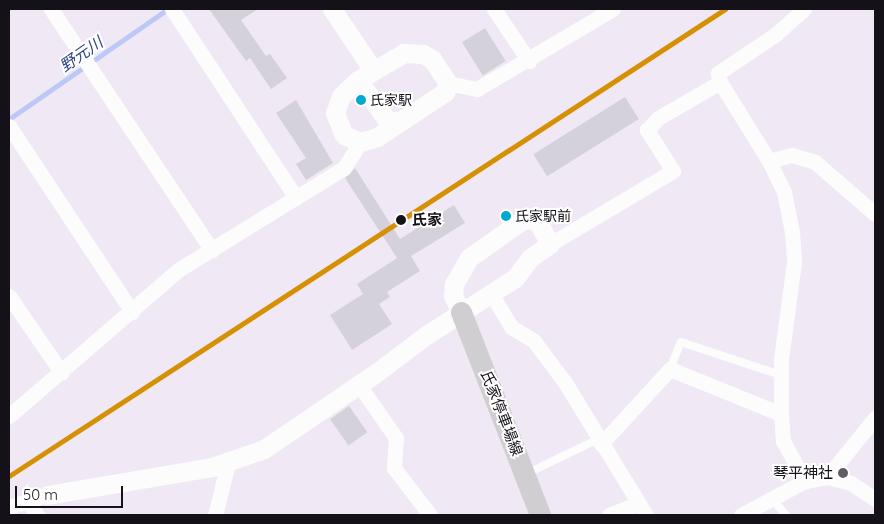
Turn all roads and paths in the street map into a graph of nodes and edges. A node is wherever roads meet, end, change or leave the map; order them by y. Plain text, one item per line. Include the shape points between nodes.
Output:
1 (51, 9) edge
2 (172, 9) edge
3 (332, 9) edge
4 (494, 9) edge
5 (804, 9) edge
6 (604, 11) edge
7 (529, 61) junction
8 (365, 75) junction
9 (720, 82) junction
10 (448, 83) junction
11 (410, 116) junction
12 (9, 126) edge
13 (360, 142) junction
14 (769, 161) junction
15 (296, 198) junction
16 (875, 214) edge
17 (550, 244) junction
18 (212, 250) junction
19 (492, 295) junction
20 (9, 296) edge
21 (132, 312) junction
22 (461, 312) junction
23 (670, 368) junction
24 (62, 373) junction
25 (781, 375) junction
26 (359, 385) junction
27 (780, 414) junction
28 (9, 416) edge
29 (875, 418) edge
30 (600, 442) junction
31 (228, 463) junction
32 (525, 475) junction
33 (827, 477) junction
34 (804, 481) junction
35 (48, 495) joint
36 (772, 498) junction
37 (875, 499) edge
38 (27, 501) junction
39 (9, 508) edge
40 (641, 510) edge
41 (37, 515) edge
42 (215, 515) edge
43 (430, 515) edge
44 (540, 515) edge
45 (609, 515) edge
46 (741, 515) edge
47 (786, 515) edge

1 - 18 street
2 - 15 street
3 - 8 street
4 - 7 street
5 - 9 street via 776,34 718,73
6 - 7 street
7 - 10 street via 477,89
8 - 10 street via 412,52 432,59
8 - 11 street via 387,120 398,122
8 - 13 street via 341,96 335,113 344,135
9 - 14 street
9 - 17 street via 658,118 647,130 673,171
10 - 11 street via 445,92
11 - 13 street via 377,137
12 - 21 street
13 - 15 street via 344,168
14 - 16 street via 792,155 815,162
14 - 25 street via 784,192 793,242 794,262
15 - 18 street
17 - 19 street via 530,258 515,278
17 - 22 street via 537,221 527,219 480,248 469,258 454,284 453,296
18 - 21 street via 178,270
19 - 22 street
19 - 30 street via 511,327 534,340 566,384
20 - 24 street
21 - 24 street
22 - 26 street
22 - 32 main road, 氏家停車場線
23 - 25 lane via 682,342
23 - 27 street
23 - 30 street
24 - 28 street
25 - 27 street
26 - 31 street via 264,449
26 - 43 street via 396,438 394,468
27 - 34 street via 783,440
29 - 33 street
30 - 32 lane
30 - 40 street
31 - 35 street
31 - 42 street
32 - 44 main road, 氏家停車場線
33 - 34 street
33 - 37 street via 851,483
34 - 36 street
35 - 38 street
36 - 46 street
36 - 47 lane
38 - 39 street
38 - 41 street
40 - 45 street

